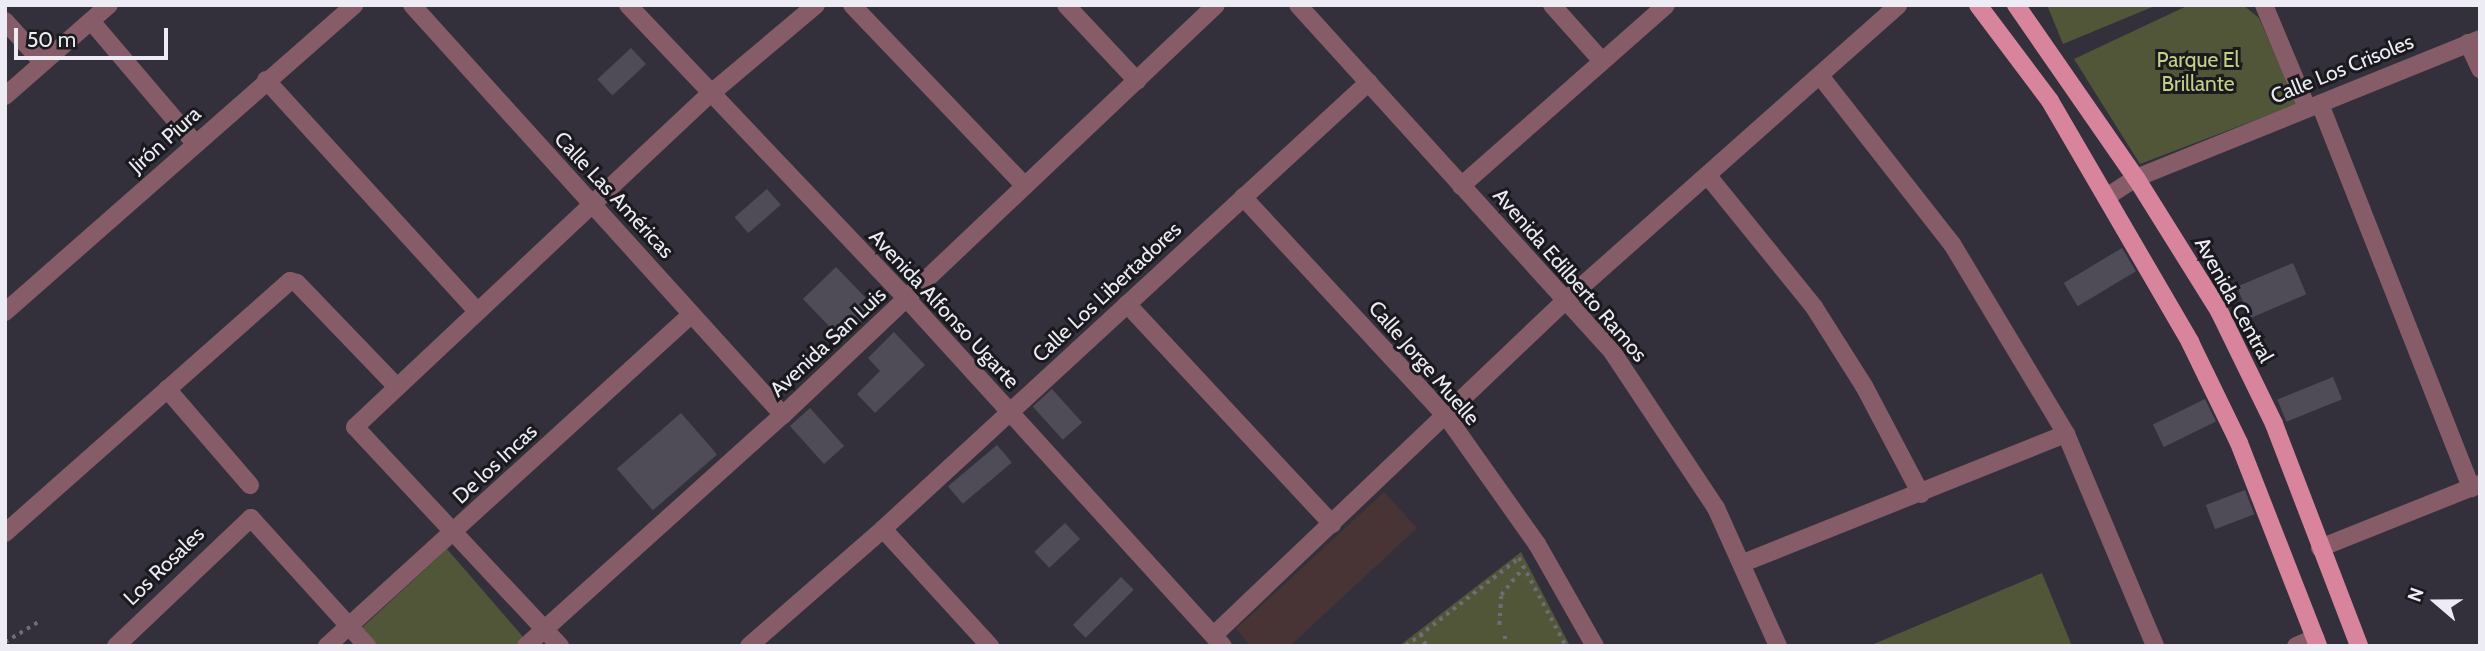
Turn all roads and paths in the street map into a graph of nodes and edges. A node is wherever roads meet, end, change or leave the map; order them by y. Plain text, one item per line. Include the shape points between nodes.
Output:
1 (108, 5) edge
2 (354, 5) edge
3 (412, 5) edge
4 (628, 5) edge
5 (816, 5) edge
6 (852, 5) edge
7 (1066, 5) edge
8 (1216, 5) edge
9 (1298, 5) edge
10 (1552, 5) edge
11 (1666, 5) edge
12 (1898, 5) edge
13 (1978, 5) edge
14 (2016, 5) edge
15 (2264, 5) edge
16 (5, 21) edge
17 (91, 21) junction
18 (2474, 41) edge
19 (1602, 61) junction
20 (42, 62) junction
21 (2480, 69) edge
22 (1821, 77) junction
23 (267, 80) junction
24 (1137, 81) junction
25 (1369, 82) junction
26 (709, 95) junction
27 (5, 96) edge
28 (2314, 106) junction
29 (195, 144) junction
30 (1708, 176) junction
31 (2136, 178) junction
32 (1025, 186) junction
33 (1461, 186) junction
34 (2108, 196) junction
35 (1243, 197) junction
36 (590, 205) junction
37 (907, 299) junction
38 (1564, 302) junction
39 (1127, 304) junction
40 (476, 310) junction
41 (7, 311) edge
42 (692, 314) junction
43 (397, 387) junction
44 (167, 389) junction
45 (1009, 413) junction
46 (783, 415) junction
47 (1447, 417) junction
48 (2066, 434) junction
49 (250, 485) dead end
50 (2476, 486) edge
51 (1921, 494) junction
52 (1332, 524) junction
53 (883, 528) junction
54 (5, 533) edge
55 (453, 533) junction
56 (2320, 548) junction
57 (1743, 563) junction
58 (1524, 566) junction
59 (37, 622) dead end
60 (1499, 625) dead end
61 (350, 626) junction
62 (544, 629) junction
63 (1421, 634) junction
64 (1505, 636) dead end
65 (1219, 640) edge
66 (5, 642) edge
67 (980, 642) edge
68 (2317, 642) edge
69 (116, 646) edge
70 (327, 646) edge
71 (367, 646) edge
72 (526, 646) edge
73 (560, 646) edge
74 (749, 646) edge
75 (1406, 646) edge
76 (1426, 646) edge
77 (1433, 646) edge
78 (1447, 646) edge
79 (1506, 646) edge
80 (1566, 646) edge
81 (1595, 646) edge
82 (1778, 646) edge
83 (2155, 646) edge
84 (2296, 646) edge
85 (2359, 646) edge

1 - 17 street
2 - 23 street, Jirón Piura
3 - 36 street, Calle Las Américas
4 - 26 street, Avenida Alfonso Ugarte
5 - 26 street
6 - 32 street
7 - 24 street
8 - 24 street, Avenida San Luis
9 - 25 street, Avenida Edilberto Ramos
10 - 19 street
11 - 19 street
12 - 22 street
13 - 34 main road via 2050,101
14 - 31 main road, Avenida Central
15 - 28 street
16 - 20 street
17 - 20 street
17 - 29 street
18 - 21 street
18 - 28 street, Calle Los Crisoles
19 - 33 street
20 - 27 street
22 - 30 street
22 - 48 street via 1952,244
23 - 29 street, Jirón Piura
23 - 40 street
24 - 32 street, Avenida San Luis
25 - 33 street, Avenida Edilberto Ramos
25 - 35 street, Calle Los Libertadores
26 - 36 street
26 - 37 street, Avenida Alfonso Ugarte
28 - 31 street, Calle Los Crisoles
28 - 50 street
29 - 41 street, Jirón Piura
30 - 38 street
30 - 51 street via 1814,307 1864,386
31 - 34 street, Calle Los Crisoles
31 - 56 main road, Avenida Central via 2219,311 2274,425
32 - 37 street, Avenida San Luis
33 - 38 street, Avenida Edilberto Ramos
34 - 68 main road via 2190,342 2239,443
35 - 39 street, Calle Los Libertadores
35 - 47 street, Calle Jorge Muelle
36 - 40 street
36 - 42 street, Calle Las Américas
37 - 45 street, Avenida Alfonso Ugarte
37 - 46 street, Avenida San Luis
38 - 47 street
38 - 57 street, Avenida Edilberto Ramos via 1613,353 1679,446
39 - 45 street, Calle Los Libertadores
39 - 52 street
40 - 43 street
42 - 46 street, Calle Las Américas
42 - 55 street, De los Incas
43 - 44 street via 297,283 290,281
43 - 55 street via 355,427
44 - 49 street
44 - 54 street
45 - 53 street, Calle Los Libertadores
45 - 65 street, Avenida Alfonso Ugarte
46 - 62 street, Avenida San Luis
47 - 52 street
47 - 81 street, Calle Jorge Muelle via 1537,544
48 - 51 street
48 - 83 street
50 - 56 street
51 - 57 street
52 - 65 street
53 - 67 street
53 - 74 street, Calle Los Libertadores
55 - 61 street, De los Incas
55 - 62 street
56 - 85 main road, Avenida Central
57 - 82 street, Avenida Edilberto Ramos
58 - 60 path via 1501,595
58 - 63 path via 1519,558
58 - 80 path
59 - 66 path
61 - 69 street, Los Rosales via 256,520 245,519
61 - 70 street, De los Incas
61 - 71 street
62 - 72 street, Avenida San Luis
62 - 73 street
63 - 75 path
63 - 76 path
64 - 79 path
68 - 84 street
77 - 78 path

